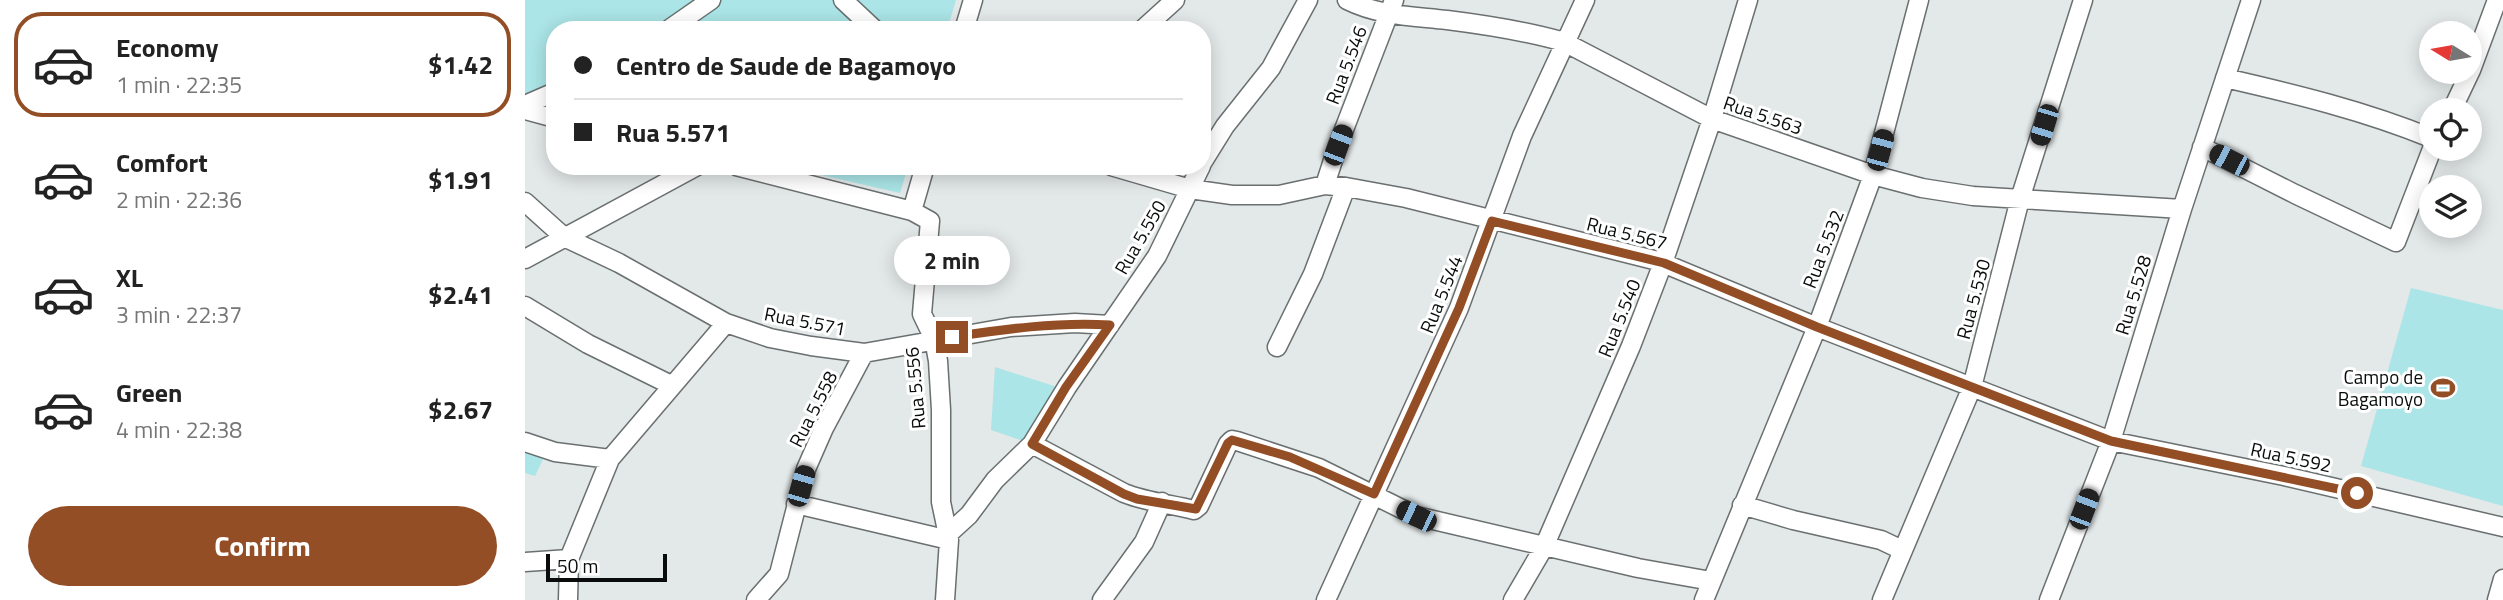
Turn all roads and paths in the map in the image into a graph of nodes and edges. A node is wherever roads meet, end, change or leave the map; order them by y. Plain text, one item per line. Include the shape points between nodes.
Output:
1 (711, 0) edge
2 (843, 0) edge
3 (973, 0) edge
4 (1175, 0) edge
5 (1308, 0) edge
6 (1347, 0) edge
7 (1585, 0) edge
8 (1748, 0) edge
9 (1919, 0) edge
10 (2083, 0) edge
11 (2251, 0) edge
12 (2497, 0) edge
13 (1391, 7) edge
14 (681, 21) edge
15 (865, 21) edge
16 (967, 21) edge
17 (1152, 21) edge
18 (1564, 42) junction
19 (2225, 78) junction
20 (546, 97) edge
21 (2458, 98) edge
22 (525, 108) edge
23 (546, 115) edge
24 (1712, 120) junction
25 (2419, 133) edge
26 (2202, 147) junction
27 (1211, 150) edge
28 (2427, 161) edge
29 (680, 175) edge
30 (771, 175) edge
31 (922, 175) edge
32 (1142, 175) edge
33 (1197, 175) edge
34 (1873, 175) junction
35 (1325, 186) junction
36 (1346, 187) junction
37 (1190, 189) junction
38 (2020, 199) junction
39 (525, 202) edge
40 (2182, 209) junction
41 (912, 211) junction
42 (1492, 221) junction
43 (564, 237) junction
44 (525, 259) edge
45 (1664, 263) junction
46 (525, 306) edge
47 (726, 323) junction
48 (1110, 325) junction
49 (1817, 327) junction
50 (934, 340) junction
51 (1277, 346) dead end
52 (864, 353) junction
53 (671, 385) junction
54 (1972, 387) junction
55 (2111, 441) junction
56 (525, 442) edge
57 (1032, 444) junction
58 (610, 459) junction
59 (1374, 494) junction
60 (1162, 502) junction
61 (796, 504) junction
62 (1742, 505) junction
63 (2503, 527) edge
64 (947, 538) junction
65 (1543, 547) junction
66 (1902, 550) junction
67 (569, 559) junction
68 (525, 562) edge
69 (2503, 579) edge
70 (1711, 581) junction
71 (568, 600) edge
72 (756, 600) edge
73 (945, 600) edge
74 (1102, 600) edge
75 (1326, 600) edge
76 (1513, 600) edge
77 (1704, 600) edge
78 (1882, 600) edge
79 (2049, 600) edge
80 (2497, 600) edge

1 - 14 street
2 - 15 street
3 - 16 street
4 - 17 street
5 - 27 street, Rua 5.550 via 1271,68
6 - 13 street, Rua 5.563 via 1376,12
7 - 18 street, Rua 5.544
8 - 24 street, Rua 5.540
9 - 34 street, Rua 5.532
10 - 38 street, Rua 5.530
11 - 19 street, Rua 5.528
12 - 21 street
13 - 18 street, Rua 5.563
13 - 35 street, Rua 5.546
18 - 24 street, Rua 5.563
18 - 42 street, Rua 5.544 via 1522,136
19 - 25 street
19 - 26 street, Rua 5.528
20 - 22 street
22 - 23 street
24 - 34 street, Rua 5.563
24 - 45 street, Rua 5.540
26 - 28 street via 2396,242
26 - 40 street, Rua 5.528
29 - 43 street
30 - 41 street
31 - 41 street
32 - 37 street, Rua 5.567
33 - 37 street, Rua 5.550
34 - 38 street, Rua 5.563 via 1935,190
34 - 49 street, Rua 5.532
35 - 36 street, Rua 5.567
35 - 37 street, Rua 5.567 via 1279,195
36 - 42 street, Rua 5.567
36 - 51 street via 1313,274
37 - 48 street, Rua 5.550 via 1157,256
38 - 40 street, Rua 5.563
38 - 54 street, Rua 5.530
39 - 43 street, Rua 5.571
40 - 55 street, Rua 5.528
41 - 50 street, Rua 5.556 via 930,221 922,314
42 - 45 street, Rua 5.567
42 - 59 street, Rua 5.544 via 1459,308
43 - 44 street
43 - 47 street, Rua 5.571
45 - 49 street, Rua 5.567
45 - 65 street, Rua 5.540
46 - 53 street
47 - 52 street, Rua 5.571 via 770,338
47 - 53 street
48 - 50 street, Rua 5.571 via 1011,327
48 - 57 street, Rua 5.550
49 - 54 street, Rua 5.567
49 - 62 street, Rua 5.532
50 - 52 street, Rua 5.571
50 - 64 street, Rua 5.556 via 941,410 941,502
52 - 61 street, Rua 5.558 via 806,469
53 - 58 street
54 - 55 street, Rua 5.567
54 - 66 street, Rua 5.530
55 - 63 street, Rua 5.592
55 - 79 street, Rua 5.528
56 - 58 street via 555,452
57 - 60 street via 1124,494
57 - 64 street, Rua 5.550
58 - 67 street
59 - 60 street via 1290,457 1232,440 1196,509
59 - 65 street via 1416,516
59 - 75 street, Rua 5.544
60 - 74 street via 1144,542
61 - 64 street
61 - 72 street, Rua 5.558 via 779,574
62 - 66 street via 1881,540
62 - 70 street, Rua 5.532
64 - 73 street, Rua 5.556
65 - 70 street
65 - 76 street, Rua 5.540
66 - 78 street, Rua 5.530
67 - 68 street
67 - 71 street
69 - 80 street
70 - 77 street, Rua 5.532

